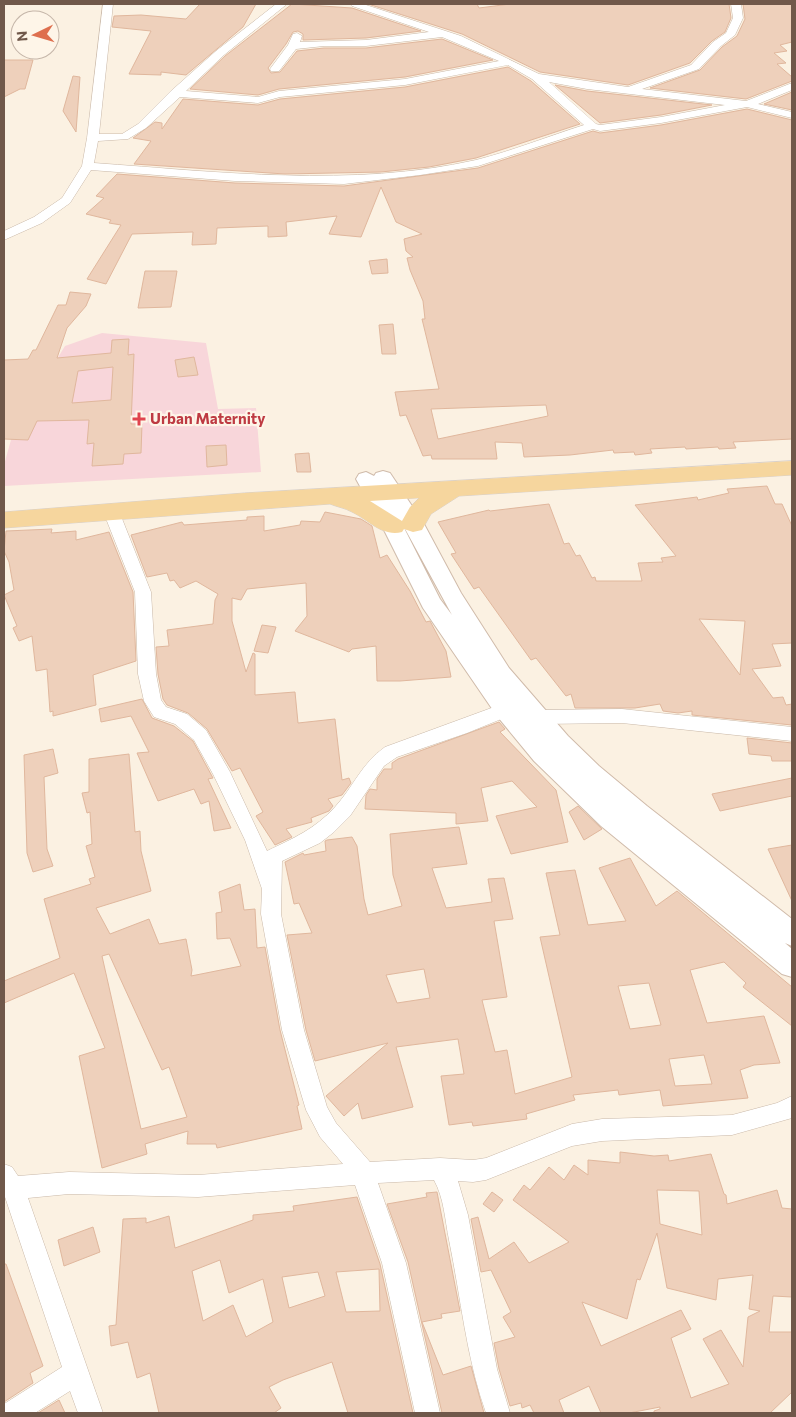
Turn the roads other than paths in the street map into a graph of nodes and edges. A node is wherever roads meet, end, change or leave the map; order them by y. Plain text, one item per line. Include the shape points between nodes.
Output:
1 (108, 4) edge
2 (282, 4) edge
3 (355, 4) edge
4 (736, 4) edge
5 (445, 33) junction
6 (297, 36) dead end
7 (293, 46) junction
8 (509, 62) junction
9 (275, 69) dead end
10 (536, 77) junction
11 (792, 86) edge
12 (630, 90) junction
13 (175, 93) junction
14 (747, 104) junction
15 (792, 115) edge
16 (592, 126) junction
17 (93, 138) junction
18 (88, 166) junction
19 (4, 236) edge
20 (792, 455) edge
21 (792, 468) edge
22 (379, 486) junction
23 (459, 489) junction
24 (333, 496) junction
25 (4, 503) edge
26 (111, 511) junction
27 (4, 520) edge
28 (403, 525) junction
29 (505, 710) junction
30 (538, 717) junction
31 (792, 734) edge
32 (272, 890) junction
33 (792, 934) edge
34 (792, 965) edge
35 (792, 1106) edge
36 (440, 1169) junction
37 (364, 1173) junction
38 (8, 1182) edge
39 (76, 1373) junction
40 (12, 1413) edge
41 (90, 1413) edge
42 (428, 1413) edge
43 (498, 1413) edge

1 - 17 street
2 - 13 street
3 - 5 street
4 - 12 street via 738,18 730,35 695,67
5 - 7 street via 366,43
5 - 8 street
6 - 7 street
7 - 9 street
8 - 10 street
8 - 13 street via 405,82 278,94 258,100
10 - 12 street
10 - 16 street
11 - 14 street
12 - 14 street
13 - 17 street via 142,126 128,135
14 - 15 street
14 - 16 street via 661,120 600,128
16 - 18 street via 478,163 344,180 236,177
17 - 18 street
18 - 19 street via 66,200 38,220
20 - 22 main road
21 - 23 main road
22 - 23 main road
22 - 24 main road
22 - 25 main road via 242,484
22 - 28 street
23 - 28 main road via 424,505
24 - 26 main road
24 - 28 main road
26 - 27 main road
26 - 32 street via 143,592 147,674 153,701 160,712 180,719 200,735 254,840
28 - 29 street via 431,602
28 - 30 street via 496,666
29 - 32 street via 392,752 378,761 343,812 327,827 313,838 273,857
29 - 34 street via 543,754 610,819
30 - 31 street via 622,716
30 - 33 street via 590,773
32 - 37 street via 272,914 294,1030 317,1110 328,1130
35 - 36 street via 782,1112 732,1125 602,1130 572,1135 486,1169
36 - 37 street
36 - 43 street via 450,1188 469,1272 486,1378
37 - 38 street via 198,1186
37 - 42 street via 394,1263
38 - 39 street
39 - 40 street
39 - 41 street

